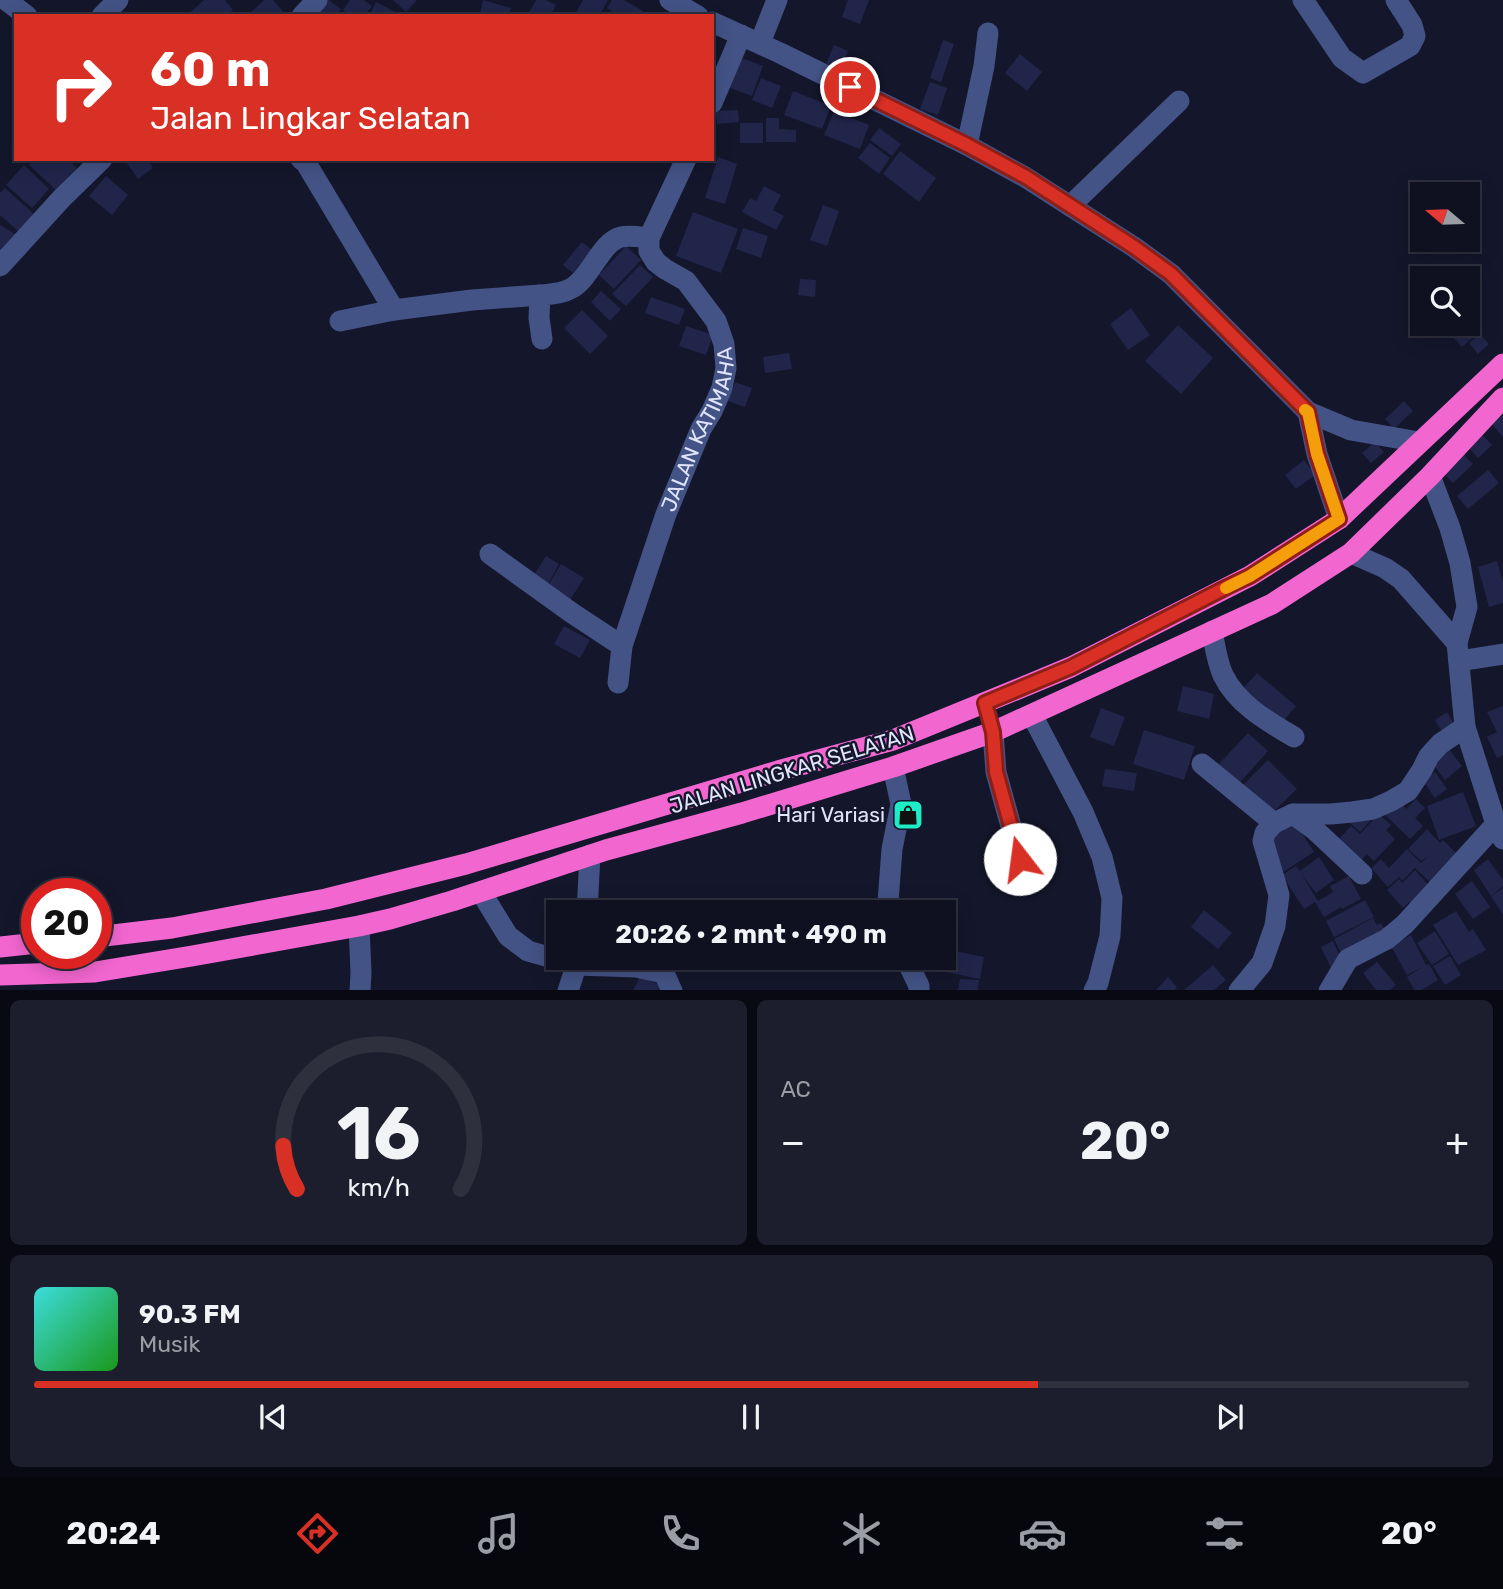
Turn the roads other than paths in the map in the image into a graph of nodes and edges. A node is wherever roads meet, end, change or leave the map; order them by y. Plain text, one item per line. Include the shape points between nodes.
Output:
1 (6, 0) edge
2 (118, 0) edge
3 (317, 0) edge
4 (670, 0) edge
5 (777, 0) edge
6 (1303, 0) edge
7 (1396, 0) edge
8 (24, 14) edge
9 (104, 14) edge
10 (304, 14) edge
11 (694, 14) edge
12 (714, 23) edge
13 (988, 33) dead end
14 (750, 39) junction
15 (714, 100) edge
16 (1179, 101) dead end
17 (967, 145) junction
18 (100, 161) edge
19 (304, 161) edge
20 (685, 161) edge
21 (1070, 206) junction
22 (649, 238) junction
23 (0, 266) edge
24 (540, 295) junction
25 (394, 310) junction
26 (340, 321) dead end
27 (542, 339) dead end
28 (1503, 363) edge
29 (1503, 398) edge
30 (1308, 412) junction
31 (1419, 442) junction
32 (1430, 476) junction
33 (1339, 519) junction
34 (1351, 553) junction
35 (490, 554) dead end
36 (1212, 631) junction
37 (622, 646) junction
38 (1458, 652) junction
39 (1503, 654) edge
40 (618, 683) dead end
41 (985, 703) junction
42 (1032, 715) junction
43 (1465, 727) junction
44 (993, 732) junction
45 (1294, 737) dead end
46 (1202, 764) dead end
47 (893, 767) junction
48 (1283, 818) junction
49 (1500, 831) edge
50 (590, 855) junction
51 (1020, 859) dead end
52 (1362, 874) dead end
53 (481, 892) junction
54 (588, 900) edge
55 (889, 900) edge
56 (359, 926) junction
57 (112, 935) edge
58 (21, 945) edge
59 (0, 947) edge
60 (546, 958) edge
61 (575, 970) edge
62 (650, 970) edge
63 (911, 970) edge
64 (0, 975) edge
65 (359, 990) edge
66 (568, 990) edge
67 (672, 990) edge
68 (919, 990) edge
69 (1094, 990) edge
70 (1239, 990) edge
71 (1329, 990) edge

1 - 8 street
2 - 9 street
3 - 10 street
4 - 11 street
5 - 14 street
6 - 7 street via 1342,58 1363,73 1410,46 1415,36
12 - 14 street
13 - 17 street
14 - 15 street
14 - 17 street
16 - 21 street
17 - 21 street
18 - 23 street
19 - 25 street
20 - 22 street
21 - 30 street via 1171,274
22 - 24 street via 619,238 573,288
22 - 37 street, JALAN KATIMAHA via 649,251 656,262 685,281 716,321 726,368 722,388 666,514
24 - 25 street
24 - 27 street
25 - 26 street
28 - 31 highway, JALAN LINGKAR SELATAN
29 - 32 highway, JALAN LINGKAR SELATAN
30 - 31 street via 1350,430
30 - 33 street
31 - 33 highway, JALAN LINGKAR SELATAN
32 - 34 highway, JALAN LINGKAR SELATAN
32 - 38 street via 1460,563 1467,607
33 - 41 highway, JALAN LINGKAR SELATAN via 1250,576 1071,667
34 - 36 highway, JALAN LINGKAR SELATAN via 1272,604
34 - 38 street via 1401,579
35 - 37 street
36 - 42 highway, JALAN LINGKAR SELATAN
36 - 45 street via 1223,675 1236,693 1259,716
37 - 40 street, JALAN KATIMAHA
38 - 39 street
38 - 43 street
41 - 44 highway
41 - 57 highway, JALAN LINGKAR SELATAN via 893,740 466,864 326,899
42 - 44 highway, JALAN LINGKAR SELATAN
42 - 69 street via 1083,812 1102,857 1112,898 1110,936
43 - 48 street via 1429,756 1408,791 1382,806
43 - 49 street
44 - 47 highway, JALAN LINGKAR SELATAN
44 - 51 street via 996,772
46 - 48 street
47 - 50 highway, JALAN LINGKAR SELATAN
47 - 55 street via 901,804
48 - 52 street via 1315,830
48 - 70 street via 1265,833 1263,841 1279,895 1275,926 1262,963
49 - 71 street via 1405,924 1348,959
50 - 53 highway, JALAN LINGKAR SELATAN
50 - 54 street
53 - 56 highway, JALAN LINGKAR SELATAN
53 - 60 street via 508,936
56 - 64 highway, JALAN LINGKAR SELATAN via 95,972
56 - 65 street
58 - 59 highway
61 - 66 street
62 - 67 street via 664,973
63 - 68 street

